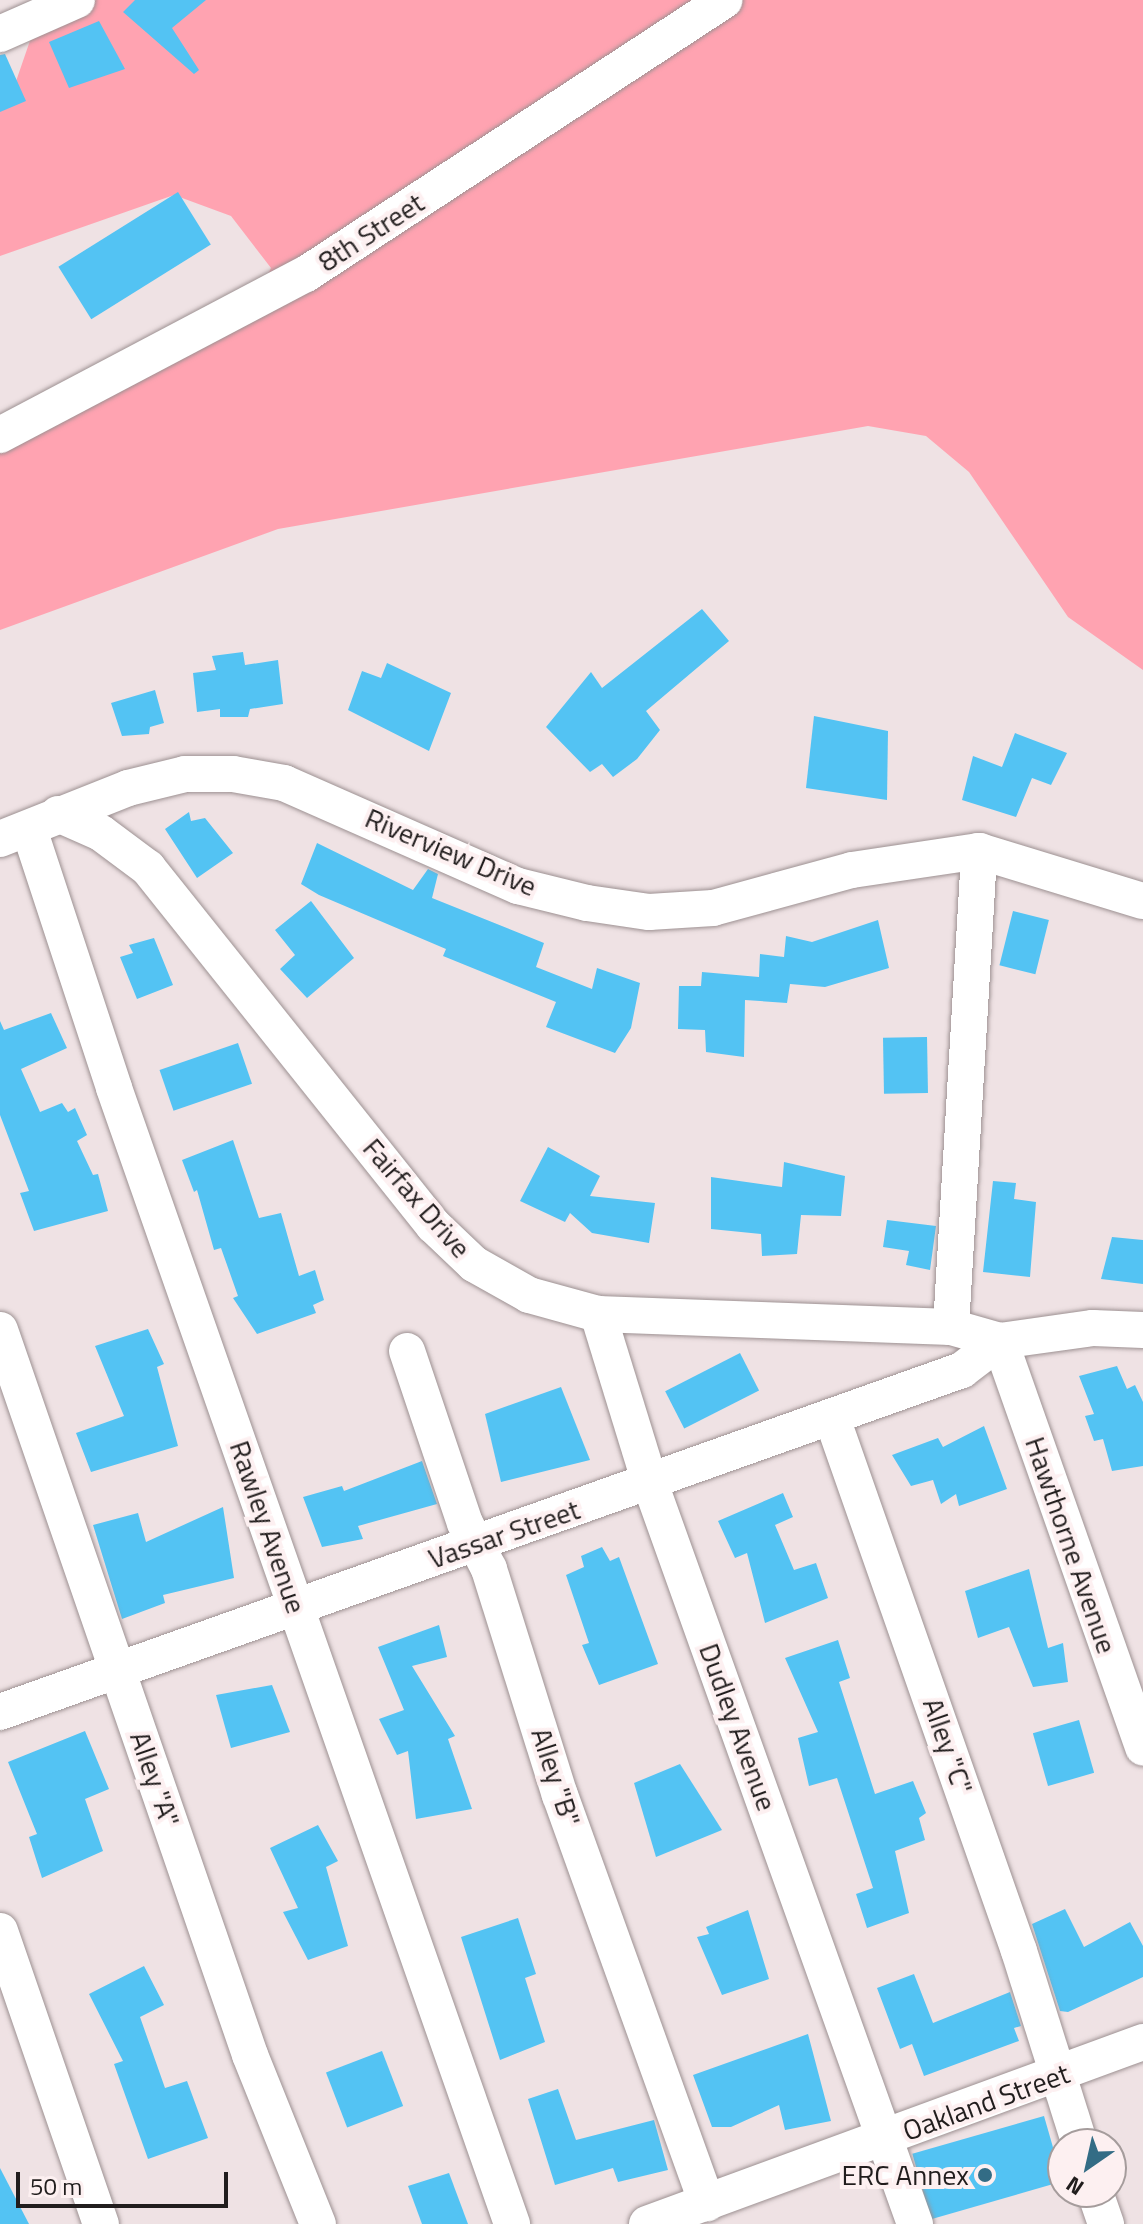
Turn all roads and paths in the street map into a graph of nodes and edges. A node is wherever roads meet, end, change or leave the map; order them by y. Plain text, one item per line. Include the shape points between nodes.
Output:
1 (77, 0) edge
2 (724, 0) edge
3 (0, 34) edge
4 (0, 435) edge
5 (29, 827) edge
6 (979, 851) junction
7 (1143, 901) edge
8 (598, 1314) junction
9 (951, 1327) junction
10 (0, 1330) edge
11 (1143, 1330) edge
12 (1000, 1341) junction
13 (407, 1351) dead end
14 (832, 1418) junction
15 (650, 1483) junction
16 (476, 1544) junction
17 (295, 1604) junction
18 (119, 1669) junction
19 (0, 1712) edge
20 (1143, 1748) edge
21 (0, 1931) edge
22 (1143, 2042) edge
23 (1058, 2077) junction
24 (1075, 2128) edge
25 (886, 2138) junction
26 (707, 2203) junction
27 (101, 2224) edge
28 (318, 2224) edge
29 (512, 2224) edge
30 (647, 2224) edge
31 (915, 2224) edge

1 - 3 street
2 - 4 street, 8th Street via 306,274
5 - 6 street, Riverview Drive via 185,774 233,774 284,783 518,886 649,912 713,908 852,870
5 - 8 street, Fairfax Drive via 101,833 148,868 433,1225 474,1264 529,1295
5 - 17 street, Rawley Avenue
6 - 7 street, Riverview Drive
6 - 9 street
8 - 9 street, Fairfax Drive
8 - 15 street, Dudley Avenue
9 - 12 street, Fairfax Drive
10 - 18 street, Alley "A"
11 - 12 street, Fairfax Drive via 1093,1328
12 - 14 street, Vassar Street via 962,1370
12 - 20 street, Hawthorne Avenue
13 - 16 street, Alley "B"
14 - 15 street, Vassar Street
14 - 23 street, Alley "C"
15 - 16 street, Vassar Street
15 - 25 street, Dudley Avenue
16 - 17 street, Vassar Street
16 - 26 street, Alley "B"
17 - 18 street, Vassar Street
17 - 29 street, Rawley Avenue
18 - 19 street, Vassar Street
18 - 28 street, Alley "A" via 250,2055
21 - 27 street
22 - 23 street, Oakland Street
23 - 24 street, Alley "C"
23 - 25 street, Oakland Street
25 - 26 street, Oakland Street
25 - 31 street, Dudley Avenue
26 - 30 street, Oakland Street

